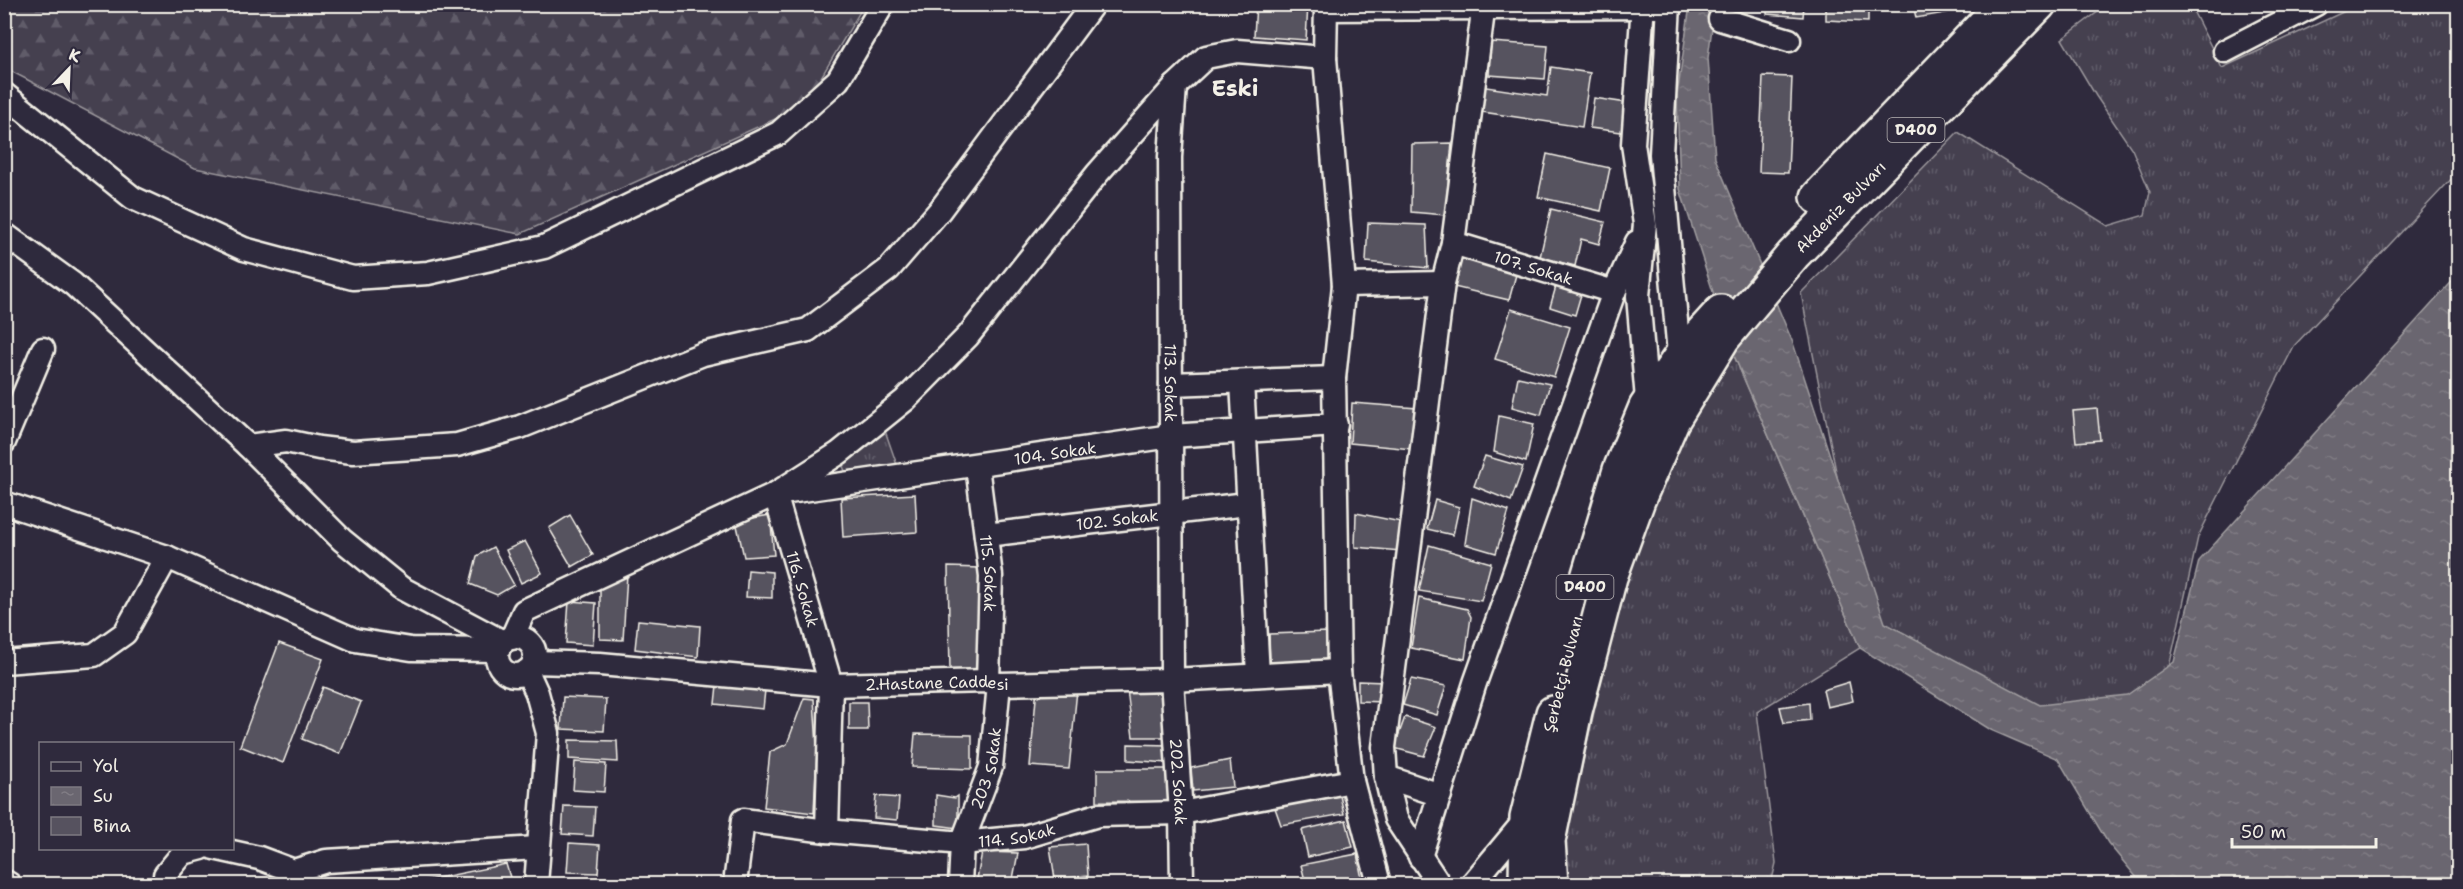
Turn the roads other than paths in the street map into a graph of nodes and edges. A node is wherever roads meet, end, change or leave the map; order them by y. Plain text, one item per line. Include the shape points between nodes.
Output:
1 (883, 4) edge
2 (1093, 4) edge
3 (2004, 4) edge
4 (2039, 4) edge
5 (2316, 4) edge
6 (1483, 6) edge
7 (1643, 6) edge
8 (1669, 6) edge
9 (1326, 7) edge
10 (1720, 19) dead end
11 (1789, 40) dead end
12 (2225, 51) dead end
13 (1325, 58) junction
14 (1175, 86) junction
15 (4, 94) edge
16 (1644, 224) junction
17 (4, 234) edge
18 (1453, 243) junction
19 (1785, 247) junction
20 (1443, 283) junction
21 (1344, 285) junction
22 (1614, 292) junction
23 (1720, 328) junction
24 (43, 349) dead end
25 (1681, 356) junction
26 (1334, 378) junction
27 (1242, 382) junction
28 (1171, 384) junction
29 (1659, 414) junction
30 (1336, 425) junction
31 (1243, 431) junction
32 (1171, 436) junction
33 (4, 442) edge
34 (248, 446) junction
35 (977, 466) junction
36 (775, 495) junction
37 (4, 503) edge
38 (1248, 504) junction
39 (1172, 513) junction
40 (986, 535) junction
41 (166, 557) junction
42 (504, 644) junction
43 (4, 662) edge
44 (531, 667) junction
45 (1339, 671) junction
46 (1258, 675) junction
47 (1172, 680) junction
48 (993, 682) junction
49 (831, 685) junction
50 (1386, 777) junction
51 (1352, 782) junction
52 (1440, 795) junction
53 (1181, 813) junction
54 (1527, 818) junction
55 (827, 831) junction
56 (962, 843) junction
57 (537, 848) junction
58 (197, 850) edge
59 (219, 850) edge
60 (1420, 857) junction
61 (4, 882) edge
62 (9, 885) edge
63 (165, 885) edge
64 (536, 885) edge
65 (735, 885) edge
66 (960, 885) edge
67 (1182, 885) edge
68 (1379, 885) edge
69 (1439, 885) edge
70 (1472, 885) edge
71 (1526, 885) edge
72 (1551, 885) edge

1 - 15 street via 838,80 779,133 544,247 428,273 353,278 244,249 133,198
2 - 34 street via 940,210 889,269 808,330 704,354 520,427 457,445 352,452 286,441
3 - 19 highway, Akdeniz Bulvarı / D400
4 - 19 highway, Akdeniz Bulvarı / D400
5 - 12 street
6 - 7 street
6 - 9 street
6 - 18 street
7 - 8 street
7 - 16 street via 1633,144
8 - 25 street via 1661,154
9 - 13 street
10 - 11 street
13 - 14 street via 1237,51 1206,57
13 - 21 street
14 - 28 street, 113. Sokak via 1170,157
14 - 36 street via 1097,174 968,336 905,400 839,453
16 - 22 street
16 - 29 street via 1638,296
17 - 34 street via 73,284
18 - 20 street
18 - 22 street, 107. Sokak
19 - 23 highway, Akdeniz Bulvarı / D400
20 - 21 street
20 - 50 street via 1384,747
21 - 26 street
22 - 52 street via 1475,683
23 - 25 highway, Şerbetçi Bulvarı / D400
23 - 29 highway, Şerbetçi Bulvarı / D400
24 - 33 street
25 - 29 highway, Şerbetçi Bulvarı / D400
26 - 27 street
26 - 30 street
27 - 28 street
27 - 31 street
28 - 32 street, 113. Sokak
29 - 54 highway, Şerbetçi Bulvarı / D400 via 1620,470 1588,575
29 - 72 highway, Şerbetçi Bulvarı / D400 via 1638,500 1610,577 1575,711 1548,841
30 - 31 street, 104. Sokak
30 - 45 street
31 - 32 street, 104. Sokak
31 - 38 street
32 - 35 street, 104. Sokak
32 - 39 street, 113. Sokak
34 - 42 street via 342,540 401,588
35 - 36 street, 104. Sokak
35 - 40 street, 115. Sokak
36 - 42 street via 524,610
36 - 49 street, 116. Sokak
37 - 41 street
38 - 39 street, 102. Sokak
38 - 46 street
39 - 40 street, 102. Sokak
39 - 47 street, 113. Sokak
40 - 48 street, 115. Sokak via 991,576
41 - 42 street via 355,640 411,649
41 - 43 street via 125,633 94,655
42 - 44 street via 525,640 530,644
42 - 44 street via 498,663 505,672 517,675
44 - 49 street, 2.Hastane Caddesi via 600,664
44 - 57 street via 548,733
45 - 46 street, 2.Hastane Caddesi
45 - 51 street
46 - 47 street, 2.Hastane Caddesi
47 - 48 street, 2.Hastane Caddesi
47 - 53 street, 202. Sokak
48 - 49 street, 2.Hastane Caddesi
48 - 56 street, 203 Sokak via 991,767
49 - 55 street, 116. Sokak
50 - 52 street
50 - 60 street via 1396,819
51 - 53 street, 114. Sokak
51 - 68 street
52 - 60 street
53 - 56 street, 114. Sokak via 1098,815 1024,837
53 - 67 street, 202. Sokak
54 - 70 street
54 - 71 highway, Şerbetçi Bulvarı / D400
55 - 56 street, 114. Sokak
55 - 65 street, 114. Sokak via 743,820
56 - 66 street, 203 Sokak
57 - 59 street via 326,861 294,871 259,858
57 - 64 street
58 - 63 street via 183,853 165,875
60 - 69 street
61 - 62 street

